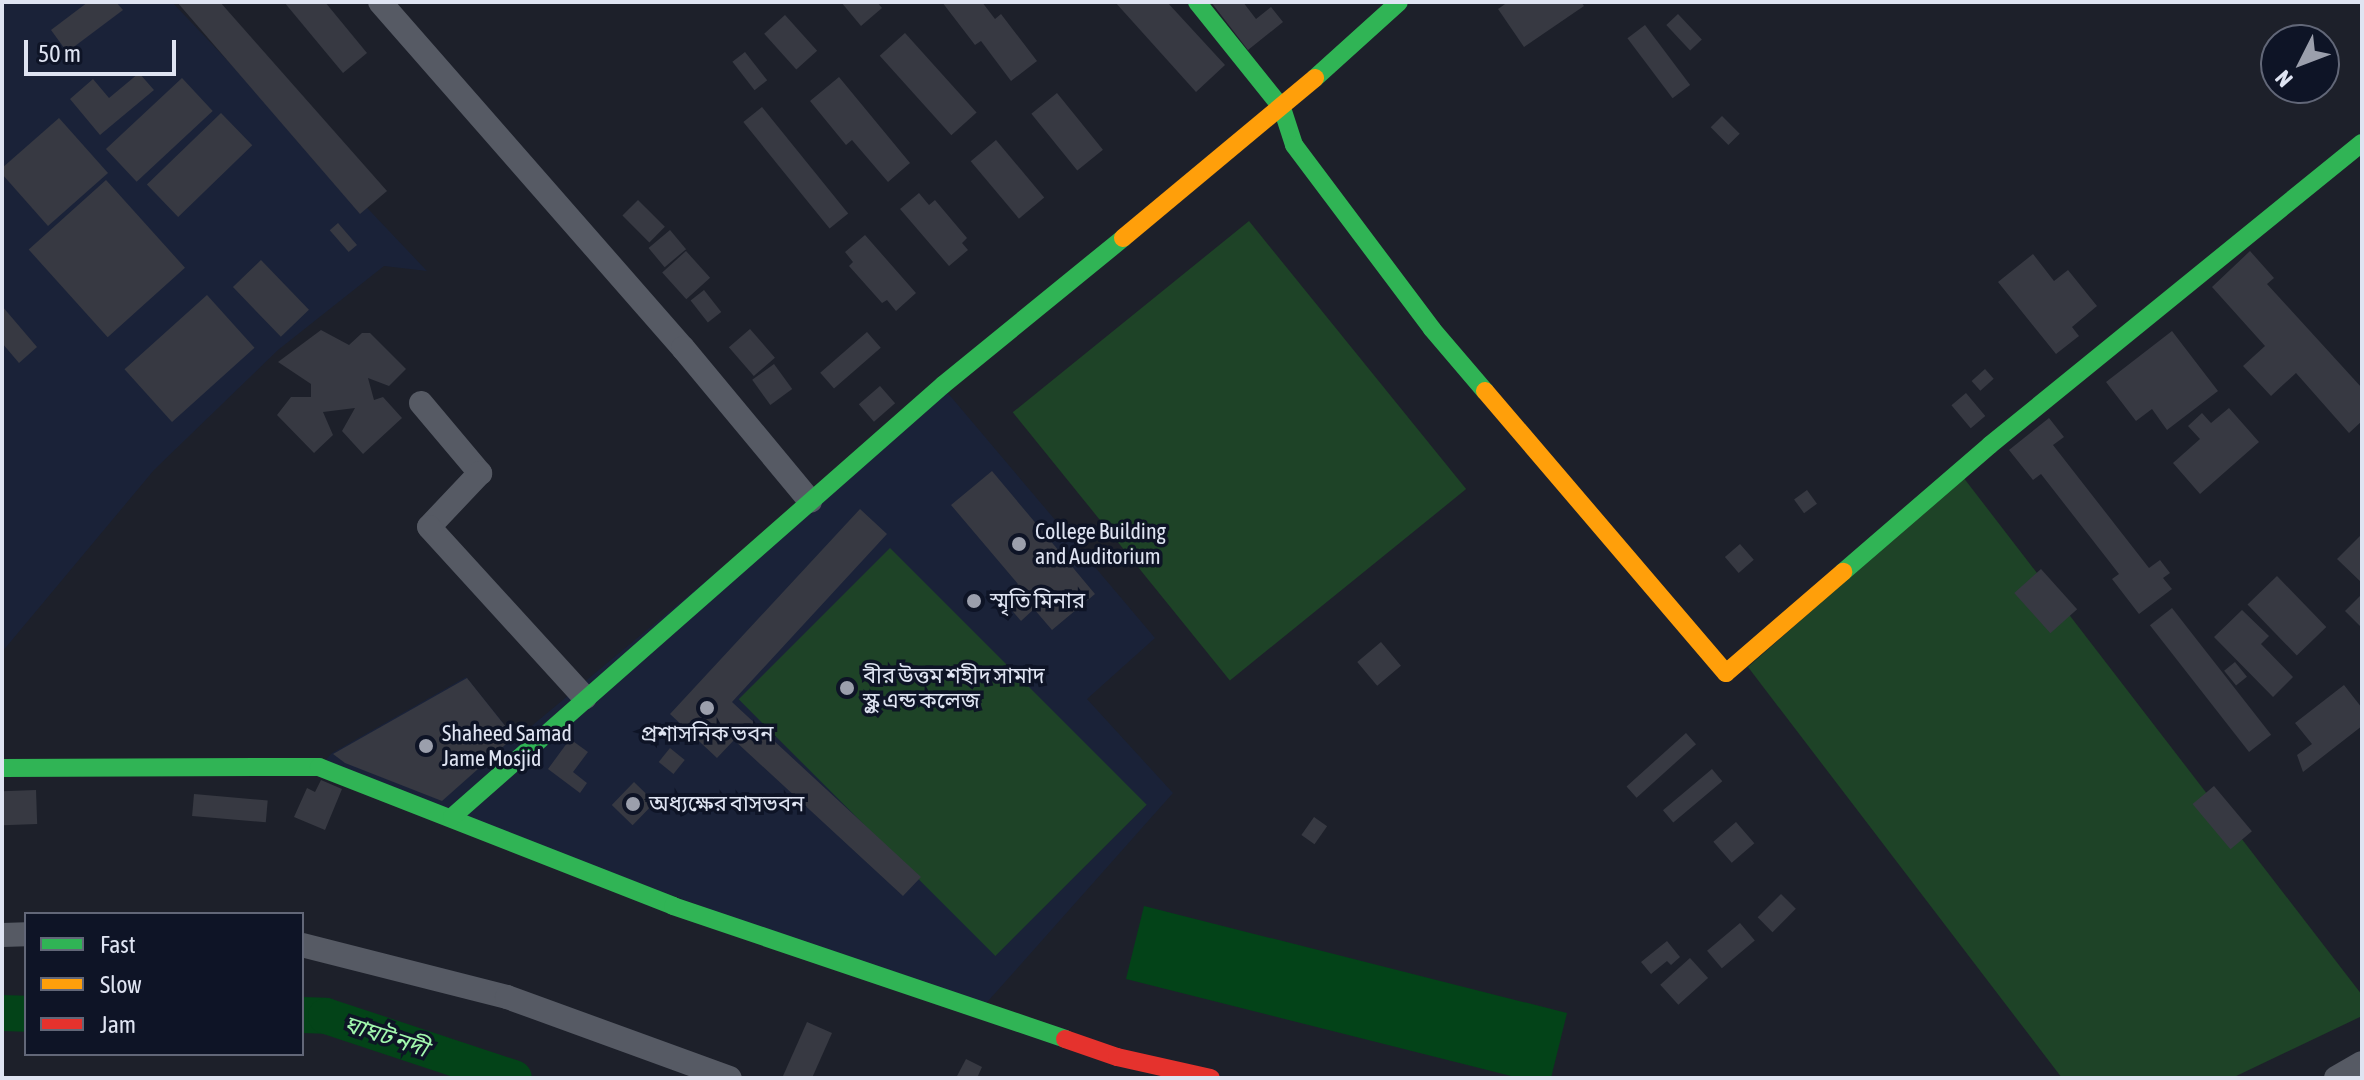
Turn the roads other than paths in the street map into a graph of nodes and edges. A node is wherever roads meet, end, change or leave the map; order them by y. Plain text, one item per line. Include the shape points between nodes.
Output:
1 (380, 2) edge
2 (1197, 2) edge
3 (1399, 2) edge
4 (1282, 108) junction
5 (2362, 143) edge
6 (421, 403) dead end
7 (810, 501) junction
8 (585, 698) junction
9 (2, 768) edge
10 (452, 817) junction
11 (24, 934) edge
12 (2, 935) edge
13 (304, 946) edge
14 (2362, 1063) edge
15 (730, 1078) edge
16 (1211, 1078) edge
17 (2336, 1078) edge

1 - 7 street
2 - 4 street
3 - 4 street
4 - 5 street via 1294,145 1432,329 1726,673 1990,445
4 - 7 street via 943,385
6 - 8 street via 480,473 429,527
7 - 8 street
8 - 10 street
9 - 10 street via 319,767
10 - 16 street via 673,906 1117,1057
11 - 12 street
13 - 15 street via 507,997
14 - 17 street

